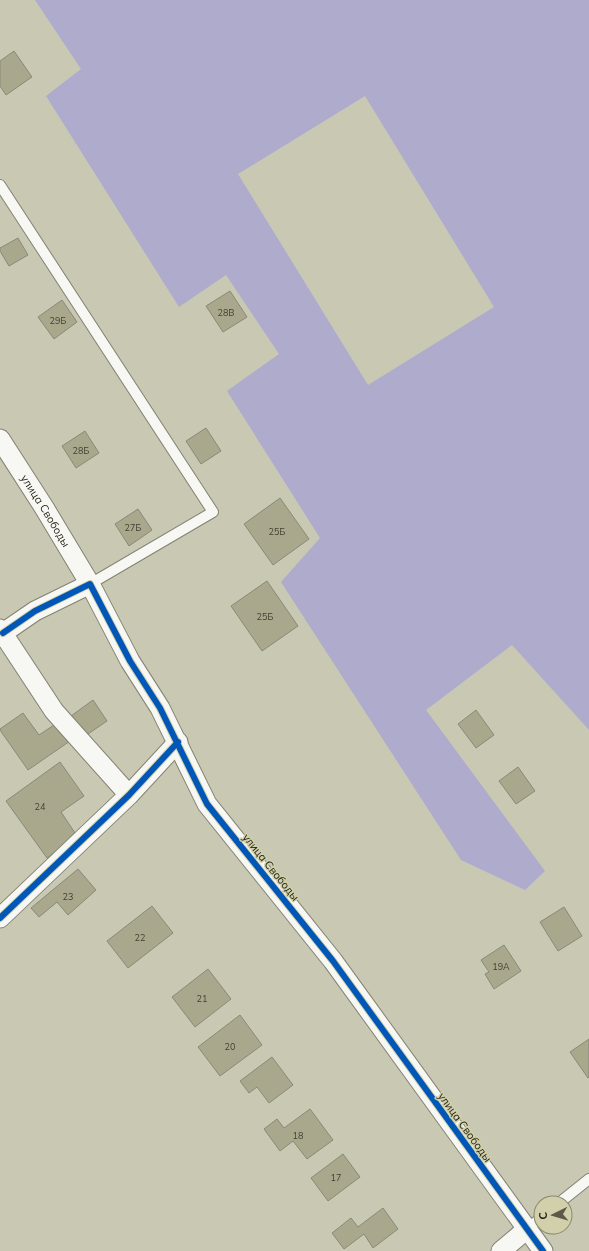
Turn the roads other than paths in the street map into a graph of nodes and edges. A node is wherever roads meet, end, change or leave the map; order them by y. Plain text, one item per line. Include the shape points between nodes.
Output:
1 (0, 185) edge
2 (0, 439) edge
3 (90, 584) junction
4 (1, 631) edge
5 (178, 742) junction
6 (129, 795) junction
7 (0, 918) edge
8 (589, 1179) edge
9 (569, 1195) edge
10 (533, 1222) edge
11 (533, 1224) edge
12 (538, 1235) edge
13 (501, 1251) edge
14 (543, 1251) edge

1 - 3 lane via 213,512
2 - 3 street, улица Свободы
3 - 4 street
3 - 5 street, улица Свободы via 130,661
4 - 6 street via 54,711
5 - 6 street
5 - 10 street, улица Свободы via 207,804 333,961
6 - 7 street
8 - 9 lane
11 - 13 street
12 - 14 street, улица Свободы

